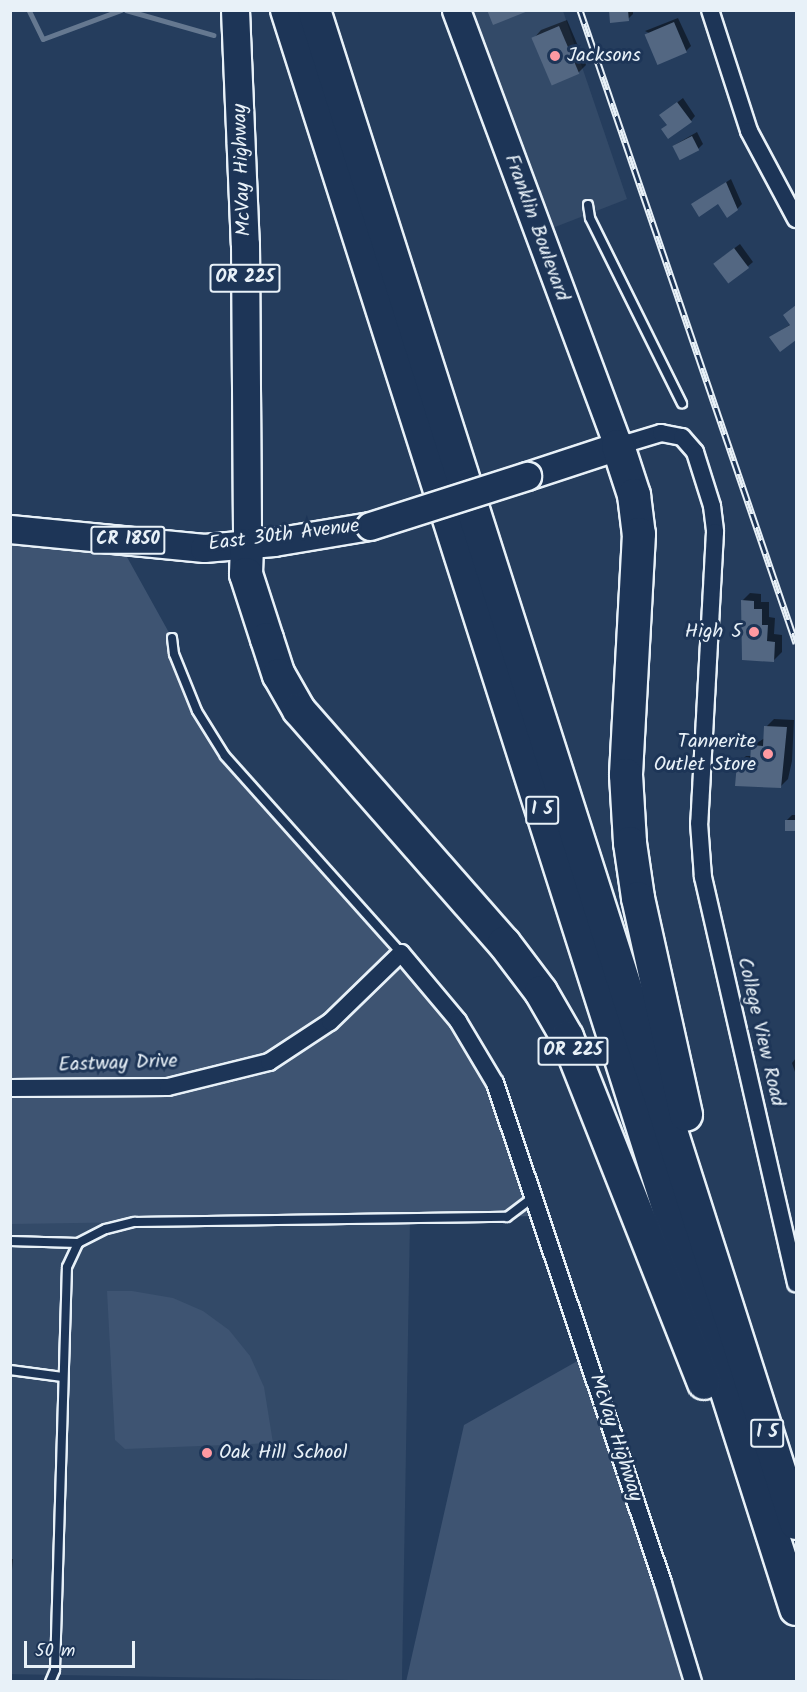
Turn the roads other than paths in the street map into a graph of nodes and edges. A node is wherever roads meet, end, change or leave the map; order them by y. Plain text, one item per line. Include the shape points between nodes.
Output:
1 (235, 10) edge
2 (287, 10) edge
3 (314, 10) edge
4 (456, 10) edge
5 (710, 10) edge
6 (588, 204) dead end
7 (796, 219) edge
8 (682, 403) dead end
9 (618, 446) junction
10 (10, 529) edge
11 (246, 545) junction
12 (172, 638) dead end
13 (401, 953) junction
14 (10, 1088) edge
15 (535, 1196) junction
16 (10, 1241) edge
17 (78, 1243) junction
18 (796, 1283) edge
19 (738, 1344) junction
20 (10, 1370) edge
21 (63, 1377) junction
22 (796, 1522) edge
23 (796, 1609) edge
24 (796, 1622) edge
25 (50, 1682) edge
26 (693, 1682) edge

1 - 11 main road, McVay Highway / OR 225 via 245,221
2 - 23 highway, I 5
3 - 19 highway, I 5
4 - 9 main road, Franklin Boulevard
5 - 7 street via 749,131
6 - 8 lane via 590,218
9 - 11 main road, East 30th Avenue, bridge via 370,526
9 - 18 street, College View Road via 661,433 682,437 695,452 712,506 715,532 699,823 704,877
9 - 19 highway via 634,495 639,534 626,775 630,843 638,898
10 - 11 main road, East 30th Avenue / CR 1850 via 204,548
11 - 24 highway, OR 225 via 246,574 279,675 299,710 504,943 541,992 567,1037
12 - 13 lane via 174,654 197,711 225,756
13 - 14 street, Eastway Drive via 330,1022 269,1062 168,1087
13 - 15 street via 458,1021 495,1083
15 - 17 lane via 507,1218 135,1222 106,1228
15 - 26 street, McVay Highway
16 - 17 lane
17 - 21 lane via 67,1267
19 - 22 highway, I 5
20 - 21 lane
21 - 25 lane via 55,1671

